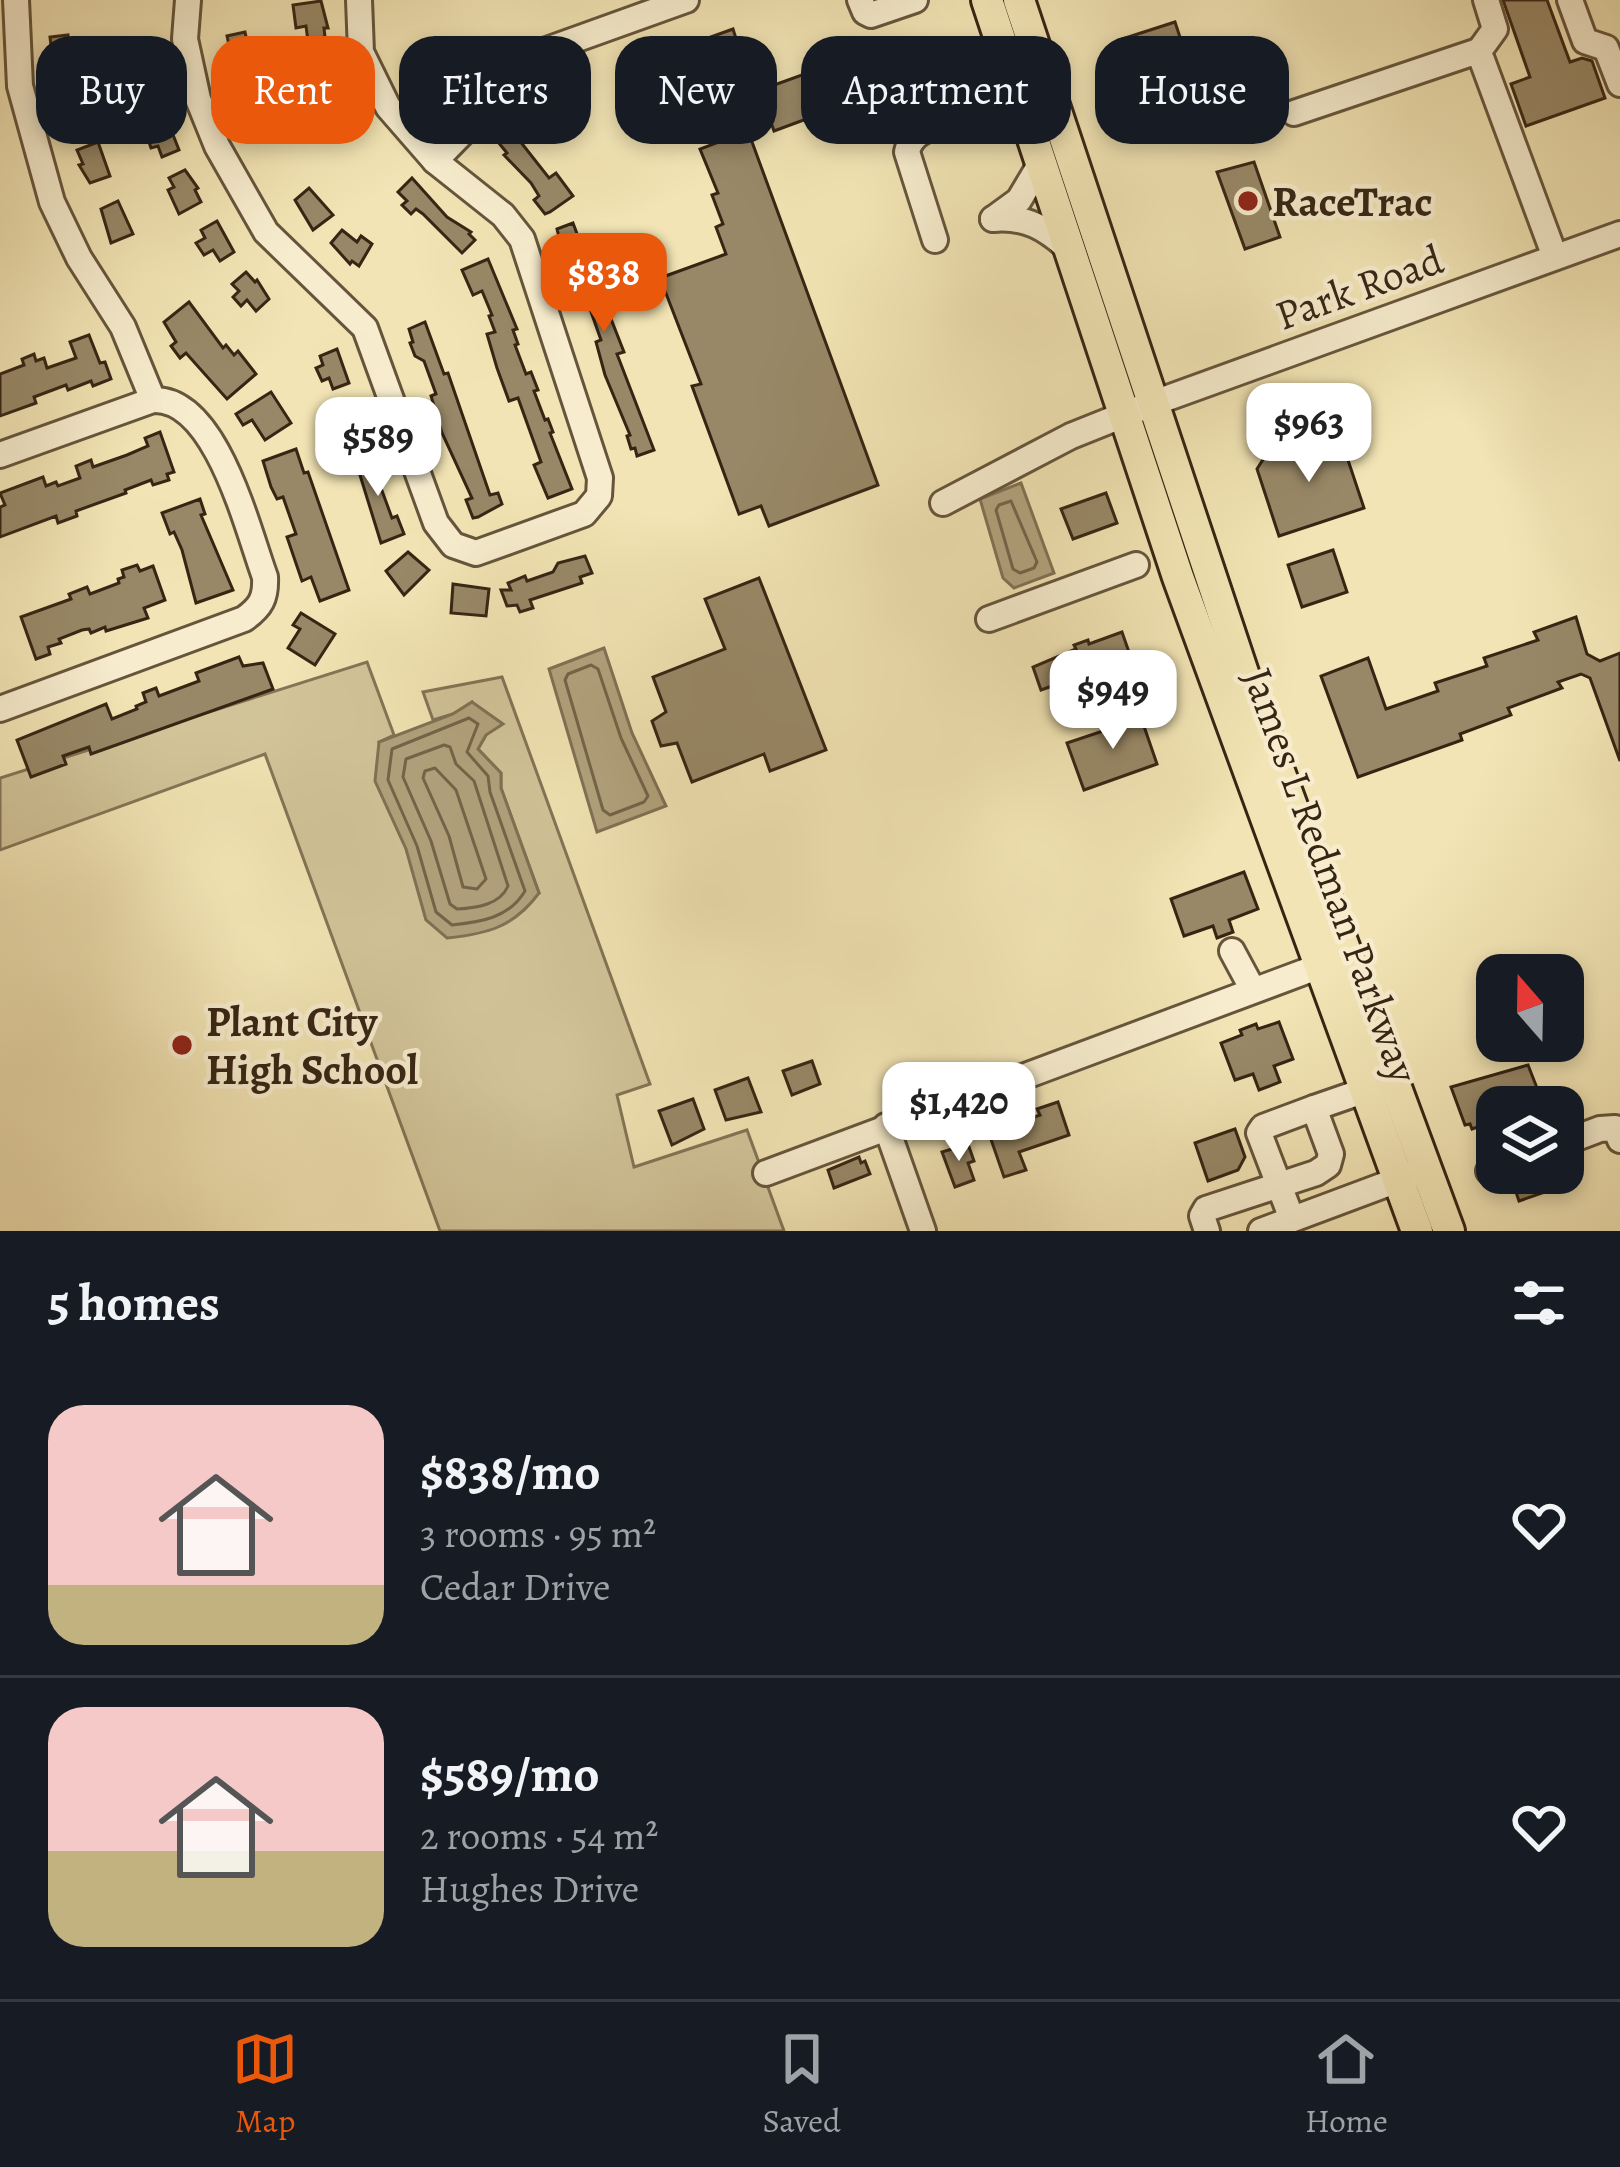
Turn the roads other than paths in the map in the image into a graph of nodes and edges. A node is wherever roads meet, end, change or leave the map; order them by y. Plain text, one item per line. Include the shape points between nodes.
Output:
1 (16, 0) edge
2 (188, 0) edge
3 (359, 0) edge
4 (686, 0) edge
5 (860, 0) edge
6 (915, 0) edge
7 (1019, 0) edge
8 (1486, 0) edge
9 (1570, 0) edge
10 (990, 9) edge
11 (629, 10) edge
12 (1017, 36) edge
13 (1031, 36) edge
14 (1477, 53) junction
15 (1620, 83) edge
16 (1294, 113) dead end
17 (909, 144) edge
18 (1034, 144) edge
19 (1048, 144) edge
20 (1058, 144) edge
21 (436, 161) junction
22 (1041, 164) junction
23 (1064, 200) junction
24 (1620, 234) edge
25 (935, 240) dead end
26 (1070, 250) junction
27 (1555, 257) junction
28 (153, 400) junction
29 (1138, 410) junction
30 (0, 455) edge
31 (943, 503) dead end
32 (1136, 566) dead end
33 (989, 620) dead end
34 (0, 709) edge
35 (1232, 951) dead end
36 (1334, 961) junction
37 (1253, 990) junction
38 (1366, 1090) junction
39 (1314, 1108) junction
40 (886, 1126) junction
41 (1584, 1135) edge
42 (1620, 1140) edge
43 (766, 1173) dead end
44 (1413, 1174) junction
45 (1278, 1184) junction
46 (1292, 1220) junction
47 (923, 1231) edge
48 (1207, 1231) edge
49 (1261, 1231) edge
50 (1417, 1231) edge
51 (1449, 1231) edge

1 - 28 street via 20,86 52,202 123,327
2 - 21 street via 185,39 218,146 266,232 364,328 436,523 453,545 476,553 584,514 599,496 599,478 521,239 503,214
3 - 21 street via 362,52 379,89
4 - 11 street
5 - 6 street via 871,15
7 - 13 main road, James L Redman Parkway
8 - 14 street via 1495,32
9 - 15 street via 1586,41 1606,48
10 - 12 main road
11 - 21 street via 541,52
14 - 16 street
14 - 27 street
17 - 25 street
18 - 22 main road, James L Redman Parkway
19 - 23 main road
20 - 23 main road, James L Redman Parkway
22 - 23 main road, James L Redman Parkway
22 - 26 street via 1019,200 993,219 1029,221
23 - 26 main road, James L Redman Parkway
23 - 29 main road, James L Redman Parkway
24 - 27 street, Park Road
26 - 29 main road, James L Redman Parkway
27 - 29 street, Park Road
28 - 30 street
28 - 34 street via 183,407 222,457 266,593 244,619
29 - 31 street, Park Road
29 - 36 main road, James L Redman Parkway
32 - 33 street
35 - 37 street
36 - 37 street
36 - 38 main road, James L Redman Parkway
36 - 44 main road, James L Redman Parkway
37 - 40 street
38 - 39 street
38 - 44 main road, James L Redman Parkway
39 - 45 street via 1328,1165
39 - 45 street via 1259,1133
40 - 43 street
40 - 47 street
41 - 42 street via 1616,1128
44 - 46 street
44 - 50 main road, James L Redman Parkway
44 - 51 main road, James L Redman Parkway
45 - 46 street
45 - 48 street via 1206,1209
46 - 49 street

